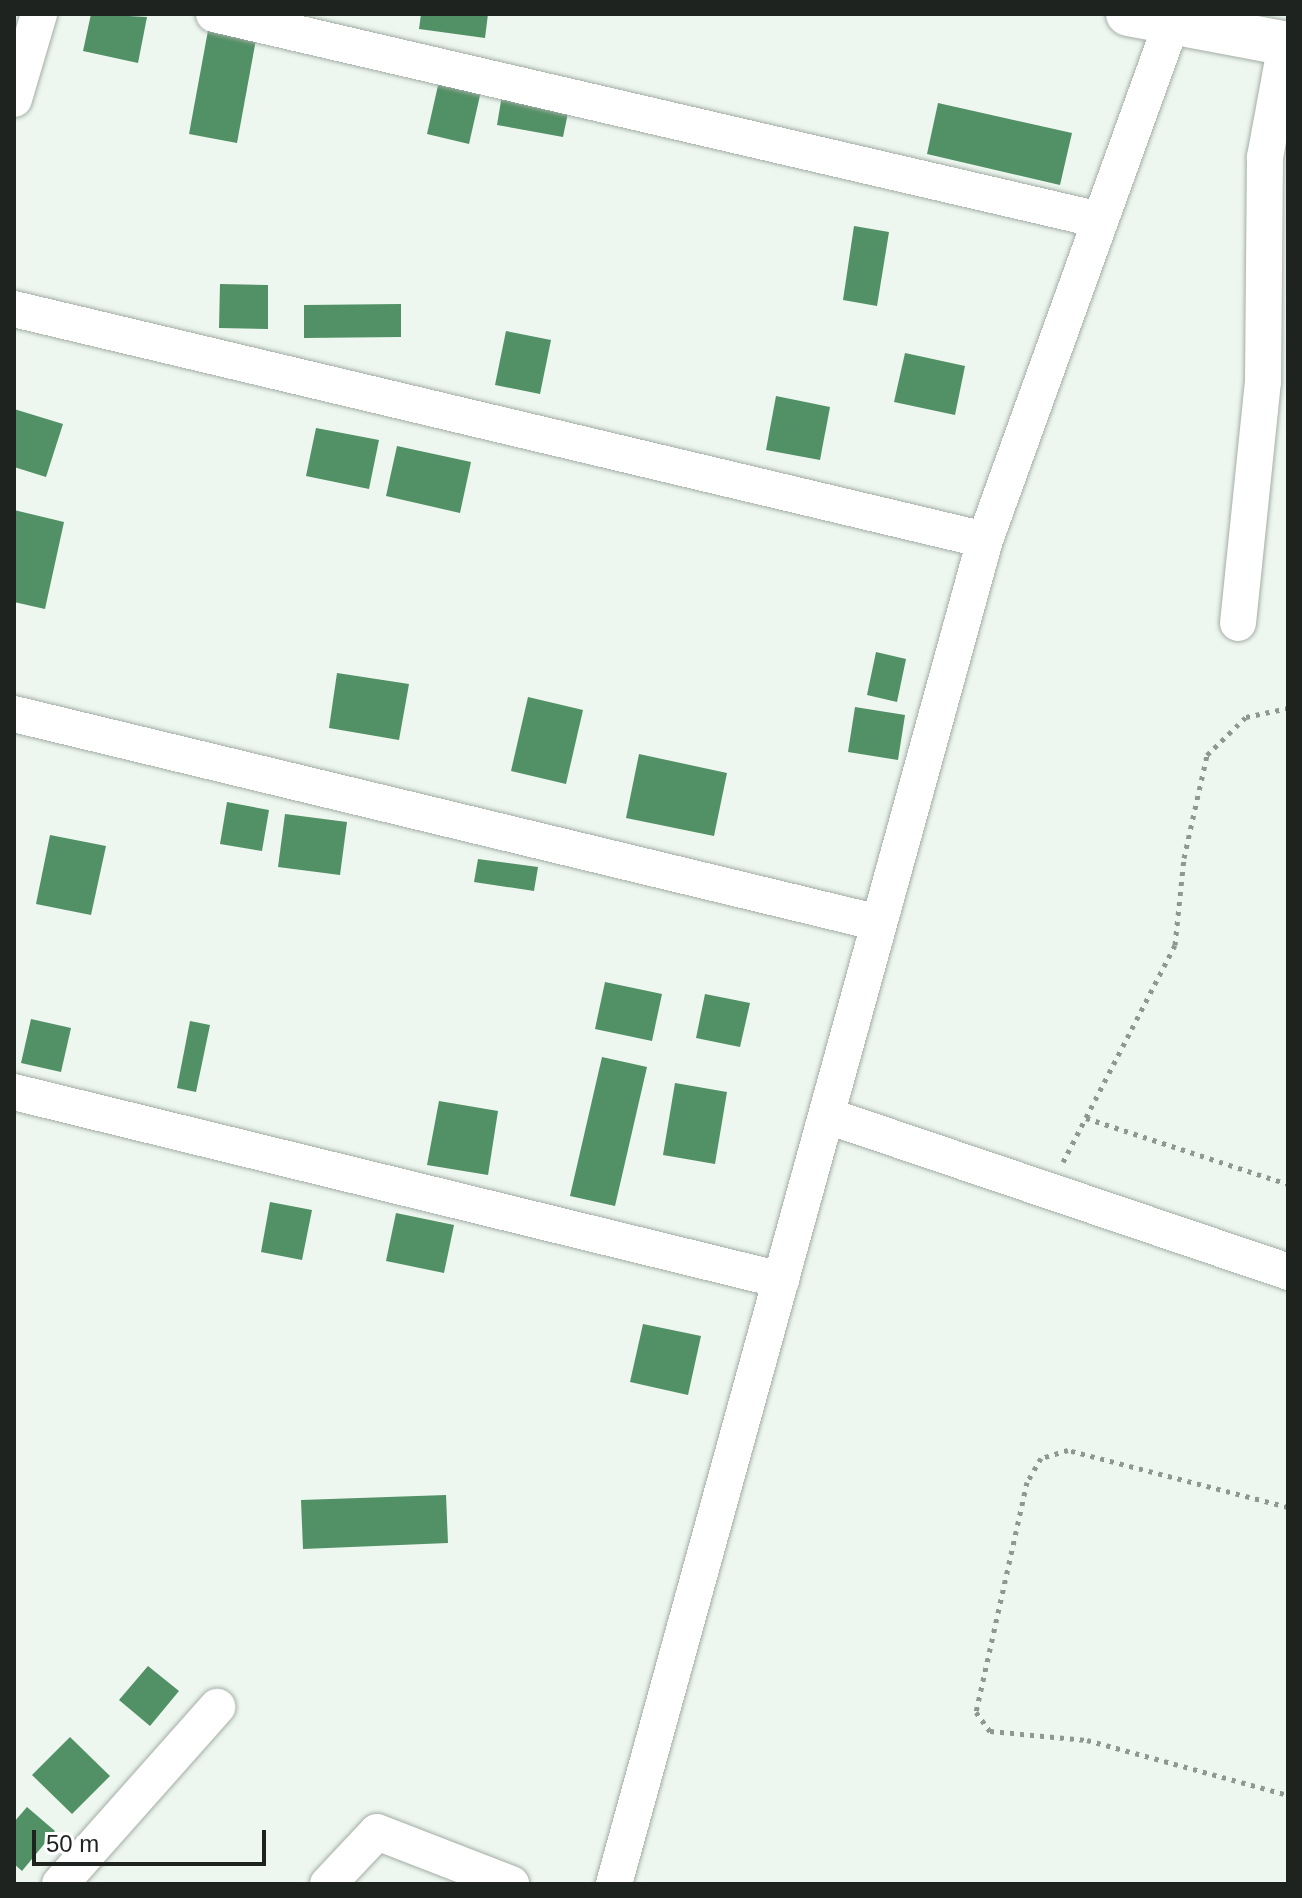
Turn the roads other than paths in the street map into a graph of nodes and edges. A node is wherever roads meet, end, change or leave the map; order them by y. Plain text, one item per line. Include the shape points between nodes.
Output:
1 (39, 14) edge
2 (214, 14) edge
3 (1128, 14) edge
4 (1172, 22) junction
5 (1287, 44) edge
6 (14, 99) edge
7 (1100, 220) junction
8 (14, 309) edge
9 (1276, 381) edge
10 (985, 540) junction
11 (1238, 623) dead end
12 (14, 714) edge
13 (879, 923) junction
14 (14, 1092) edge
15 (828, 1116) junction
16 (1288, 1272) edge
17 (781, 1280) junction
18 (217, 1707) dead end
19 (60, 1884) edge
20 (328, 1884) edge
21 (511, 1884) edge
22 (614, 1884) edge

1 - 6 street
2 - 7 street
3 - 4 main road
4 - 5 main road
4 - 7 street
5 - 9 street via 1265,157
7 - 10 street
8 - 10 street
9 - 11 street
10 - 13 street
12 - 13 street
13 - 15 street
14 - 17 street
15 - 16 street
15 - 17 street
17 - 22 street
18 - 19 street
20 - 21 street via 377,1832

